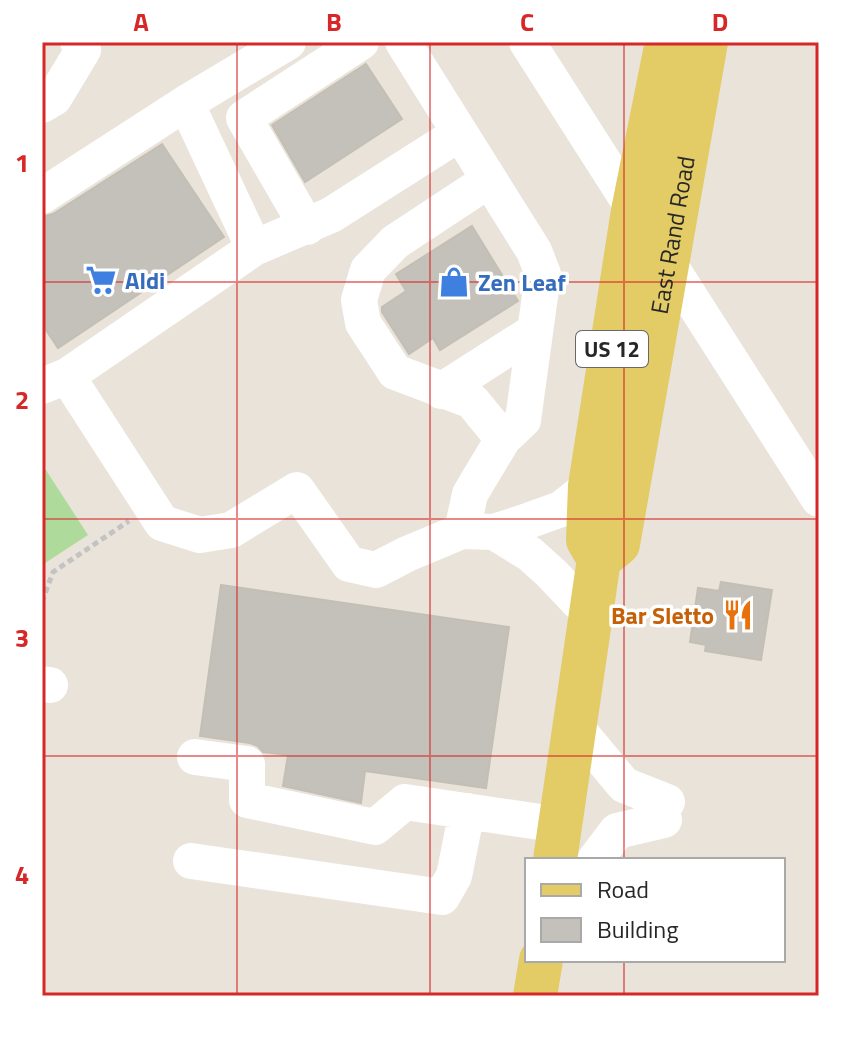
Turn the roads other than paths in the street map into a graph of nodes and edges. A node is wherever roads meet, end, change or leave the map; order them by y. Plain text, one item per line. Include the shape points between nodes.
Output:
1 (288, 42) edge
2 (361, 42) edge
3 (403, 42) edge
4 (527, 42) edge
5 (667, 42) edge
6 (706, 42) edge
7 (80, 46) edge
8 (186, 103) junction
9 (42, 105) edge
10 (460, 133) junction
11 (489, 180) junction
12 (42, 196) edge
13 (633, 211) junction
14 (307, 227) junction
15 (254, 248) junction
16 (668, 265) junction
17 (535, 331) junction
18 (54, 381) edge
19 (441, 391) junction
20 (503, 439) junction
21 (590, 486) junction
22 (819, 499) edge
23 (478, 532) junction
24 (599, 559) junction
25 (591, 615) junction
26 (574, 725) junction
27 (195, 757) dead end
28 (467, 811) junction
29 (558, 842) edge
30 (597, 858) edge
31 (191, 861) dead end
32 (541, 962) edge
33 (535, 996) edge

1 - 8 street
2 - 14 street via 244,118
3 - 10 street
4 - 13 street
5 - 13 main road, East Rand Road / US 12
6 - 16 main road, East Rand Road / US 12
7 - 9 street via 54,98
8 - 12 street
8 - 15 street
10 - 11 street
10 - 14 street
11 - 17 street via 543,274
11 - 19 street via 395,242 368,270 359,300 363,323 395,372
13 - 16 street
13 - 21 main road, East Rand Road / US 12
14 - 15 street
15 - 18 street
16 - 22 street
16 - 24 main road, East Rand Road / US 12 via 618,544
17 - 19 street
17 - 20 street via 523,420
18 - 23 street via 162,523 200,535 231,530 297,490 349,564 376,570 407,554
19 - 20 street via 472,401
20 - 23 street via 470,494
21 - 23 street via 561,509
21 - 24 main road, East Rand Road / US 12 via 588,540
23 - 25 street via 530,554
24 - 25 main road, East Rand Road / US 12
25 - 26 main road, East Rand Road / US 12
26 - 29 main road, East Rand Road / US 12
26 - 30 street via 624,785 666,811 617,831
27 - 28 street via 247,764 247,800 375,827 405,802
28 - 29 street
28 - 31 street via 454,876 442,897
32 - 33 main road

